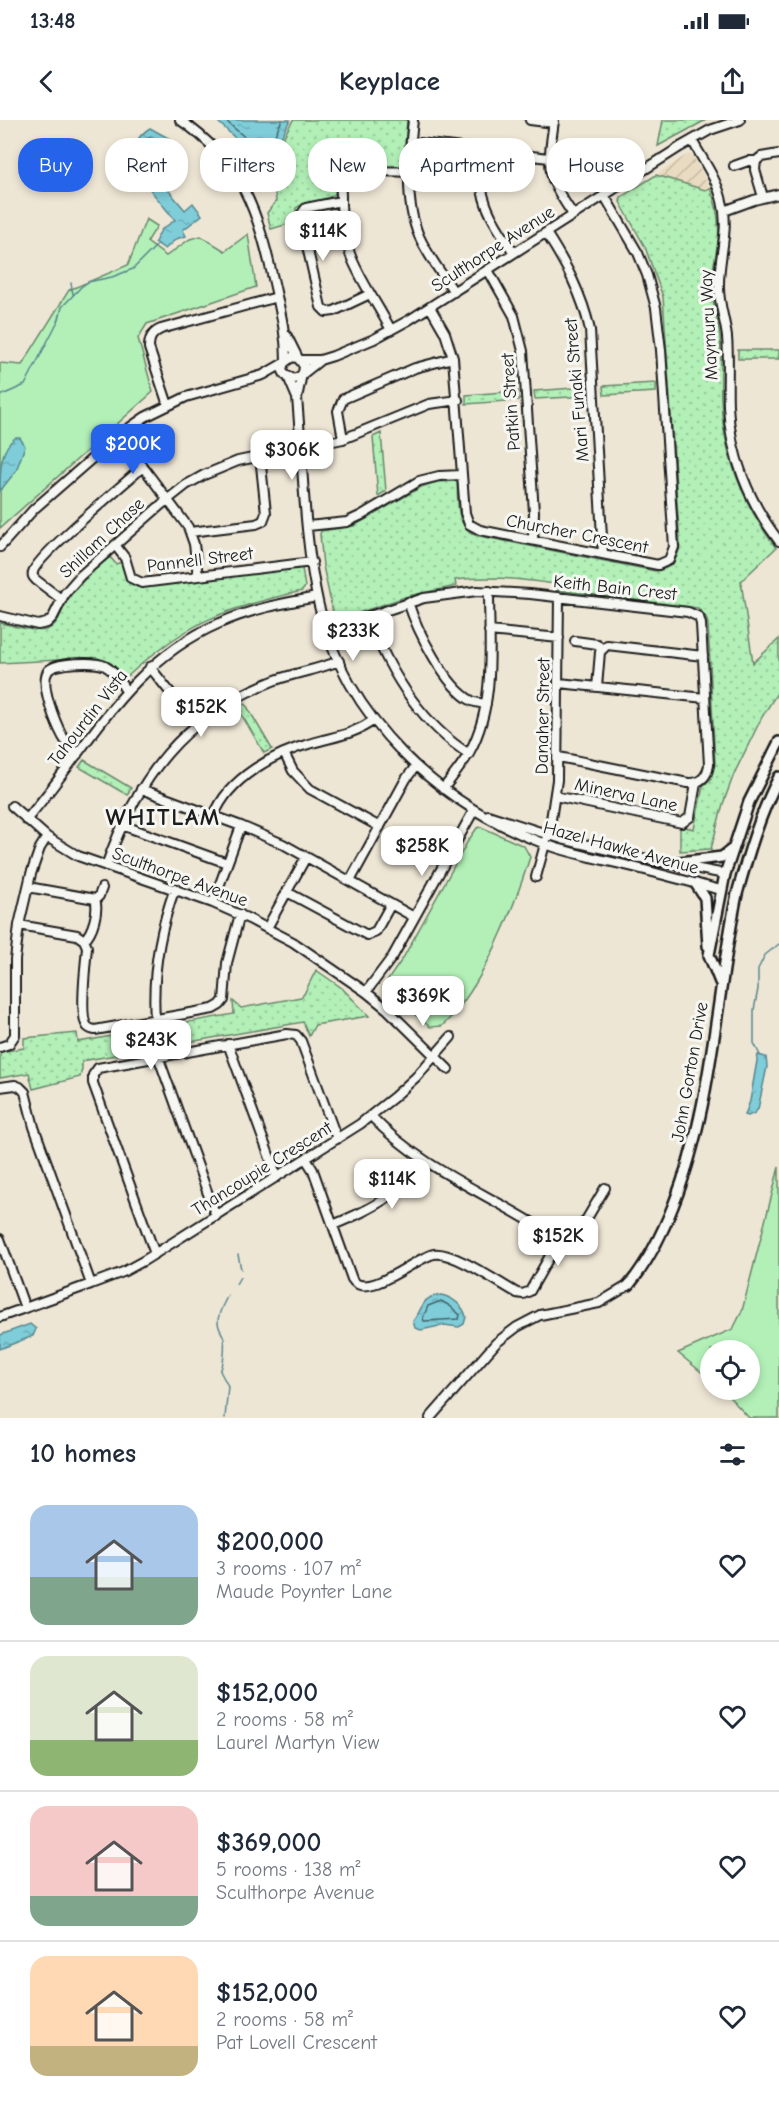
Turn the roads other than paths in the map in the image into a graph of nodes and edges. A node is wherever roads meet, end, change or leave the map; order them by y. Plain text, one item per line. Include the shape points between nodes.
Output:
1 (180, 120) edge
2 (413, 120) edge
3 (530, 120) edge
4 (740, 120) edge
5 (554, 121) edge
6 (411, 138) edge
7 (552, 138) edge
8 (692, 140) junction
9 (779, 154) edge
10 (756, 161) junction
11 (734, 166) dead end
12 (399, 172) edge
13 (411, 192) edge
14 (482, 192) edge
15 (560, 192) edge
16 (779, 194) edge
17 (604, 195) junction
18 (763, 198) junction
19 (340, 201) junction
20 (724, 212) junction
21 (573, 216) junction
22 (546, 233) junction
23 (514, 253) junction
24 (488, 270) junction
25 (454, 292) junction
26 (370, 294) junction
27 (277, 297) junction
28 (430, 307) junction
29 (391, 330) junction
30 (286, 335) junction
31 (453, 358) junction
32 (300, 359) junction
33 (320, 360) junction
34 (285, 361) junction
35 (303, 374) junction
36 (263, 375) junction
37 (287, 377) junction
38 (297, 398) junction
39 (458, 400) junction
40 (168, 405) junction
41 (119, 435) junction
42 (343, 440) junction
43 (302, 449) junction
44 (260, 456) junction
45 (143, 467) junction
46 (462, 475) junction
47 (168, 499) junction
48 (308, 526) junction
49 (190, 532) junction
50 (533, 540) junction
51 (779, 541) edge
52 (115, 545) junction
53 (0, 547) edge
54 (603, 554) junction
55 (312, 562) junction
56 (198, 576) junction
57 (489, 591) junction
58 (317, 597) junction
59 (559, 597) junction
60 (61, 599) junction
61 (408, 602) junction
62 (0, 616) edge
63 (368, 616) junction
64 (327, 630) junction
65 (489, 631) junction
66 (559, 638) junction
67 (575, 641) dead end
68 (602, 649) junction
69 (703, 656) junction
70 (339, 661) junction
71 (150, 667) junction
72 (559, 683) junction
73 (597, 687) junction
74 (126, 691) junction
75 (705, 698) junction
76 (486, 704) junction
77 (374, 720) junction
78 (196, 725) junction
79 (779, 742) edge
80 (284, 753) junction
81 (469, 754) junction
82 (78, 755) junction
83 (559, 756) junction
84 (415, 767) junction
85 (779, 777) edge
86 (696, 783) junction
87 (141, 789) junction
88 (443, 789) junction
89 (555, 796) junction
90 (12, 806) dead end
91 (474, 810) junction
92 (483, 814) junction
93 (214, 816) junction
94 (26, 820) junction
95 (122, 825) junction
96 (241, 826) junction
97 (380, 827) junction
98 (548, 835) junction
99 (46, 837) junction
100 (546, 844) junction
101 (731, 850) junction
102 (306, 857) junction
103 (227, 863) junction
104 (671, 863) junction
105 (106, 866) junction
106 (725, 873) junction
107 (536, 878) dead end
108 (742, 878) junction
109 (350, 881) junction
110 (696, 884) junction
111 (27, 887) junction
112 (102, 888) dead end
113 (175, 888) junction
114 (721, 890) junction
115 (287, 892) junction
116 (737, 894) junction
117 (95, 900) junction
118 (213, 903) junction
119 (391, 904) junction
120 (240, 914) junction
121 (414, 917) junction
122 (19, 925) junction
123 (267, 928) junction
124 (84, 940) junction
125 (709, 955) junction
126 (366, 992) junction
127 (721, 993) junction
128 (154, 1020) junction
129 (451, 1037) dead end
130 (228, 1044) junction
131 (0, 1047) edge
132 (158, 1056) junction
133 (434, 1056) junction
134 (448, 1069) dead end
135 (0, 1087) edge
136 (371, 1116) junction
137 (337, 1139) junction
138 (306, 1159) junction
139 (422, 1159) junction
140 (277, 1178) junction
141 (605, 1188) dead end
142 (216, 1216) junction
143 (333, 1225) junction
144 (0, 1239) edge
145 (556, 1245) junction
146 (155, 1254) junction
147 (91, 1284) junction
148 (629, 1285) joint
149 (25, 1308) junction
150 (0, 1317) edge
151 (430, 1418) edge

1 - 27 street via 217,151 245,190 260,224
2 - 6 street
3 - 5 street
4 - 8 street, Sculthorpe Avenue
5 - 7 street
8 - 17 street, Sculthorpe Avenue
8 - 20 street, Maymuru Way via 720,193
9 - 10 street
10 - 11 street
10 - 18 street
12 - 19 street via 349,173 342,181
13 - 25 street via 412,214 419,235
14 - 23 street via 494,223
15 - 21 street
16 - 18 street
17 - 21 street, Sculthorpe Avenue
17 - 54 street, Churcher Crescent via 638,253 656,308 674,547 669,560 658,565
18 - 20 street
19 - 26 street via 348,249
19 - 26 street via 306,208 300,216 321,307 326,312 334,311
20 - 51 street, Maymuru Way via 719,289 727,339 730,430 751,495
21 - 22 street, Sculthorpe Avenue
22 - 23 street, Sculthorpe Avenue
22 - 54 street, Mari Funaki Street via 571,274 590,330
23 - 24 street, Sculthorpe Avenue
24 - 25 street, Sculthorpe Avenue
24 - 50 street, Patkin Street via 514,316 523,351
25 - 28 street, Sculthorpe Avenue
26 - 29 street
27 - 30 street
27 - 40 street via 154,332 149,348
28 - 29 street, Sculthorpe Avenue
28 - 31 street, Churcher Crescent
29 - 33 street, Sculthorpe Avenue
30 - 32 street
30 - 34 street
31 - 39 street, Churcher Crescent
31 - 42 street via 415,368 343,399 338,411
32 - 33 street, Sculthorpe Avenue
32 - 34 street via 292,357
32 - 35 street
33 - 35 street, Sculthorpe Avenue
34 - 36 street
34 - 37 street via 282,369
35 - 37 street via 294,379
35 - 38 street, Hazel Hawke Avenue
36 - 37 street
36 - 40 street
37 - 38 street, Hazel Hawke Avenue
38 - 43 street, Hazel Hawke Avenue
39 - 42 street, Shillam Chase via 429,404
39 - 46 street, Churcher Crescent
40 - 41 street
41 - 45 street
41 - 53 street via 34,509
42 - 43 street, Shillam Chase
43 - 44 street, Shillam Chase
43 - 48 street, Hazel Hawke Avenue
44 - 47 street, Shillam Chase via 204,475
44 - 49 street via 266,513 263,520
45 - 47 street
45 - 60 street via 48,551 33,570 36,580
46 - 48 street via 419,481 347,522
46 - 50 street, Churcher Crescent via 466,518 471,526
47 - 49 street
47 - 52 street, Shillam Chase
48 - 55 street, Hazel Hawke Avenue
49 - 56 street
50 - 54 street, Churcher Crescent
52 - 56 street, Pannell Street via 136,582
52 - 60 street, Shillam Chase
55 - 56 street, Pannell Street
55 - 58 street, Hazel Hawke Avenue
57 - 59 street, Keith Bain Crest
57 - 61 street, Keith Bain Crest
57 - 65 street
58 - 64 street, Hazel Hawke Avenue
58 - 71 street, Tahourdin Vista via 219,623
59 - 66 street, Danaher Street
59 - 69 street, Keith Bain Crest via 693,612 701,620
60 - 62 street, Shillam Chase via 50,621 43,625
61 - 63 street, Keith Bain Crest
61 - 76 street via 424,641 448,676 471,700
63 - 64 street, Keith Bain Crest
63 - 81 street via 383,653 407,693 431,722
64 - 70 street, Hazel Hawke Avenue
65 - 66 street
65 - 76 street
66 - 72 street, Danaher Street
67 - 68 street via 597,644
68 - 69 street via 611,645
68 - 73 street
69 - 75 street, Keith Bain Crest
70 - 77 street, Hazel Hawke Avenue
70 - 78 street via 273,681
71 - 74 street, Tahourdin Vista
71 - 78 street
72 - 73 street
72 - 83 street, Danaher Street
73 - 75 street
74 - 82 street, Tahourdin Vista
74 - 82 street via 102,664 56,665 48,670 47,690 54,718
75 - 86 street, Keith Bain Crest via 709,768
76 - 81 street
77 - 80 street via 352,733
77 - 84 street, Hazel Hawke Avenue
78 - 87 street via 169,751
79 - 101 main road via 757,783
80 - 93 street via 234,786 220,801
80 - 97 street via 293,771 310,789
81 - 88 street
82 - 94 street, Tahourdin Vista
83 - 86 street
83 - 89 street, Danaher Street
84 - 88 street, Hazel Hawke Avenue
84 - 97 street
85 - 108 main road, John Gorton Drive
86 - 89 street, Minerva Lane via 690,817 682,823
87 - 93 street
87 - 95 street
88 - 91 street, Hazel Hawke Avenue
89 - 98 street, Danaher Street
90 - 94 street, Sculthorpe Avenue
91 - 92 street, Hazel Hawke Avenue
91 - 121 street
92 - 98 street, Hazel Hawke Avenue
92 - 100 street, Hazel Hawke Avenue
93 - 96 street
94 - 99 street, Sculthorpe Avenue
95 - 103 street
95 - 105 street
96 - 102 street
96 - 103 street
97 - 109 street
98 - 100 street, Danaher Street
98 - 104 street, Hazel Hawke Avenue
99 - 105 street, Sculthorpe Avenue
99 - 111 street
100 - 107 street, Danaher Street
100 - 110 street, Hazel Hawke Avenue
101 - 104 main road via 722,856
101 - 106 main road
102 - 109 street
102 - 115 street
103 - 118 street
104 - 106 street, Hazel Hawke Avenue
105 - 113 street, Sculthorpe Avenue
106 - 108 main road
106 - 114 main road
108 - 116 main road, John Gorton Drive
109 - 119 street
110 - 114 street, Hazel Hawke Avenue
110 - 125 main road via 705,898
111 - 117 street
111 - 122 street
112 - 117 street
113 - 118 street, Sculthorpe Avenue
113 - 128 street via 158,948
114 - 116 main road
114 - 125 main road
115 - 119 street via 367,935 376,931
115 - 123 street
116 - 127 main road, John Gorton Drive
117 - 124 street via 91,930
118 - 120 street, Sculthorpe Avenue
119 - 121 street
120 - 123 street, Sculthorpe Avenue
120 - 128 street via 230,946 222,1004 214,1009
121 - 126 street via 393,956
122 - 124 street via 77,935
122 - 131 street via 14,972 15,1035 9,1044
123 - 126 street, Sculthorpe Avenue via 319,958
124 - 128 street via 87,1026 95,1030
125 - 127 main road, John Gorton Drive via 718,973
126 - 133 street, Sculthorpe Avenue
127 - 148 main road, John Gorton Drive via 705,1099 689,1162 666,1224
129 - 133 street, Thancoupie Crescent
130 - 132 street
130 - 137 street via 290,1033 298,1036
130 - 140 street
132 - 142 street
132 - 146 street via 100,1067 92,1079
133 - 134 street, Sculthorpe Avenue
133 - 136 street, Thancoupie Crescent
135 - 147 street via 15,1085 24,1091
136 - 137 street, Thancoupie Crescent
136 - 139 street
137 - 138 street, Thancoupie Crescent
138 - 140 street, Thancoupie Crescent
138 - 143 street
139 - 143 street via 417,1170 385,1199
139 - 145 street via 551,1234
140 - 142 street, Thancoupie Crescent
141 - 145 street via 573,1242
142 - 146 street, Thancoupie Crescent
143 - 145 street via 352,1280 362,1286 439,1253 524,1294 531,1290
144 - 149 street
146 - 147 street, Thancoupie Crescent
147 - 149 street, Thancoupie Crescent
148 - 151 street via 599,1303 540,1315 517,1327 496,1342
149 - 150 street, Thancoupie Crescent

